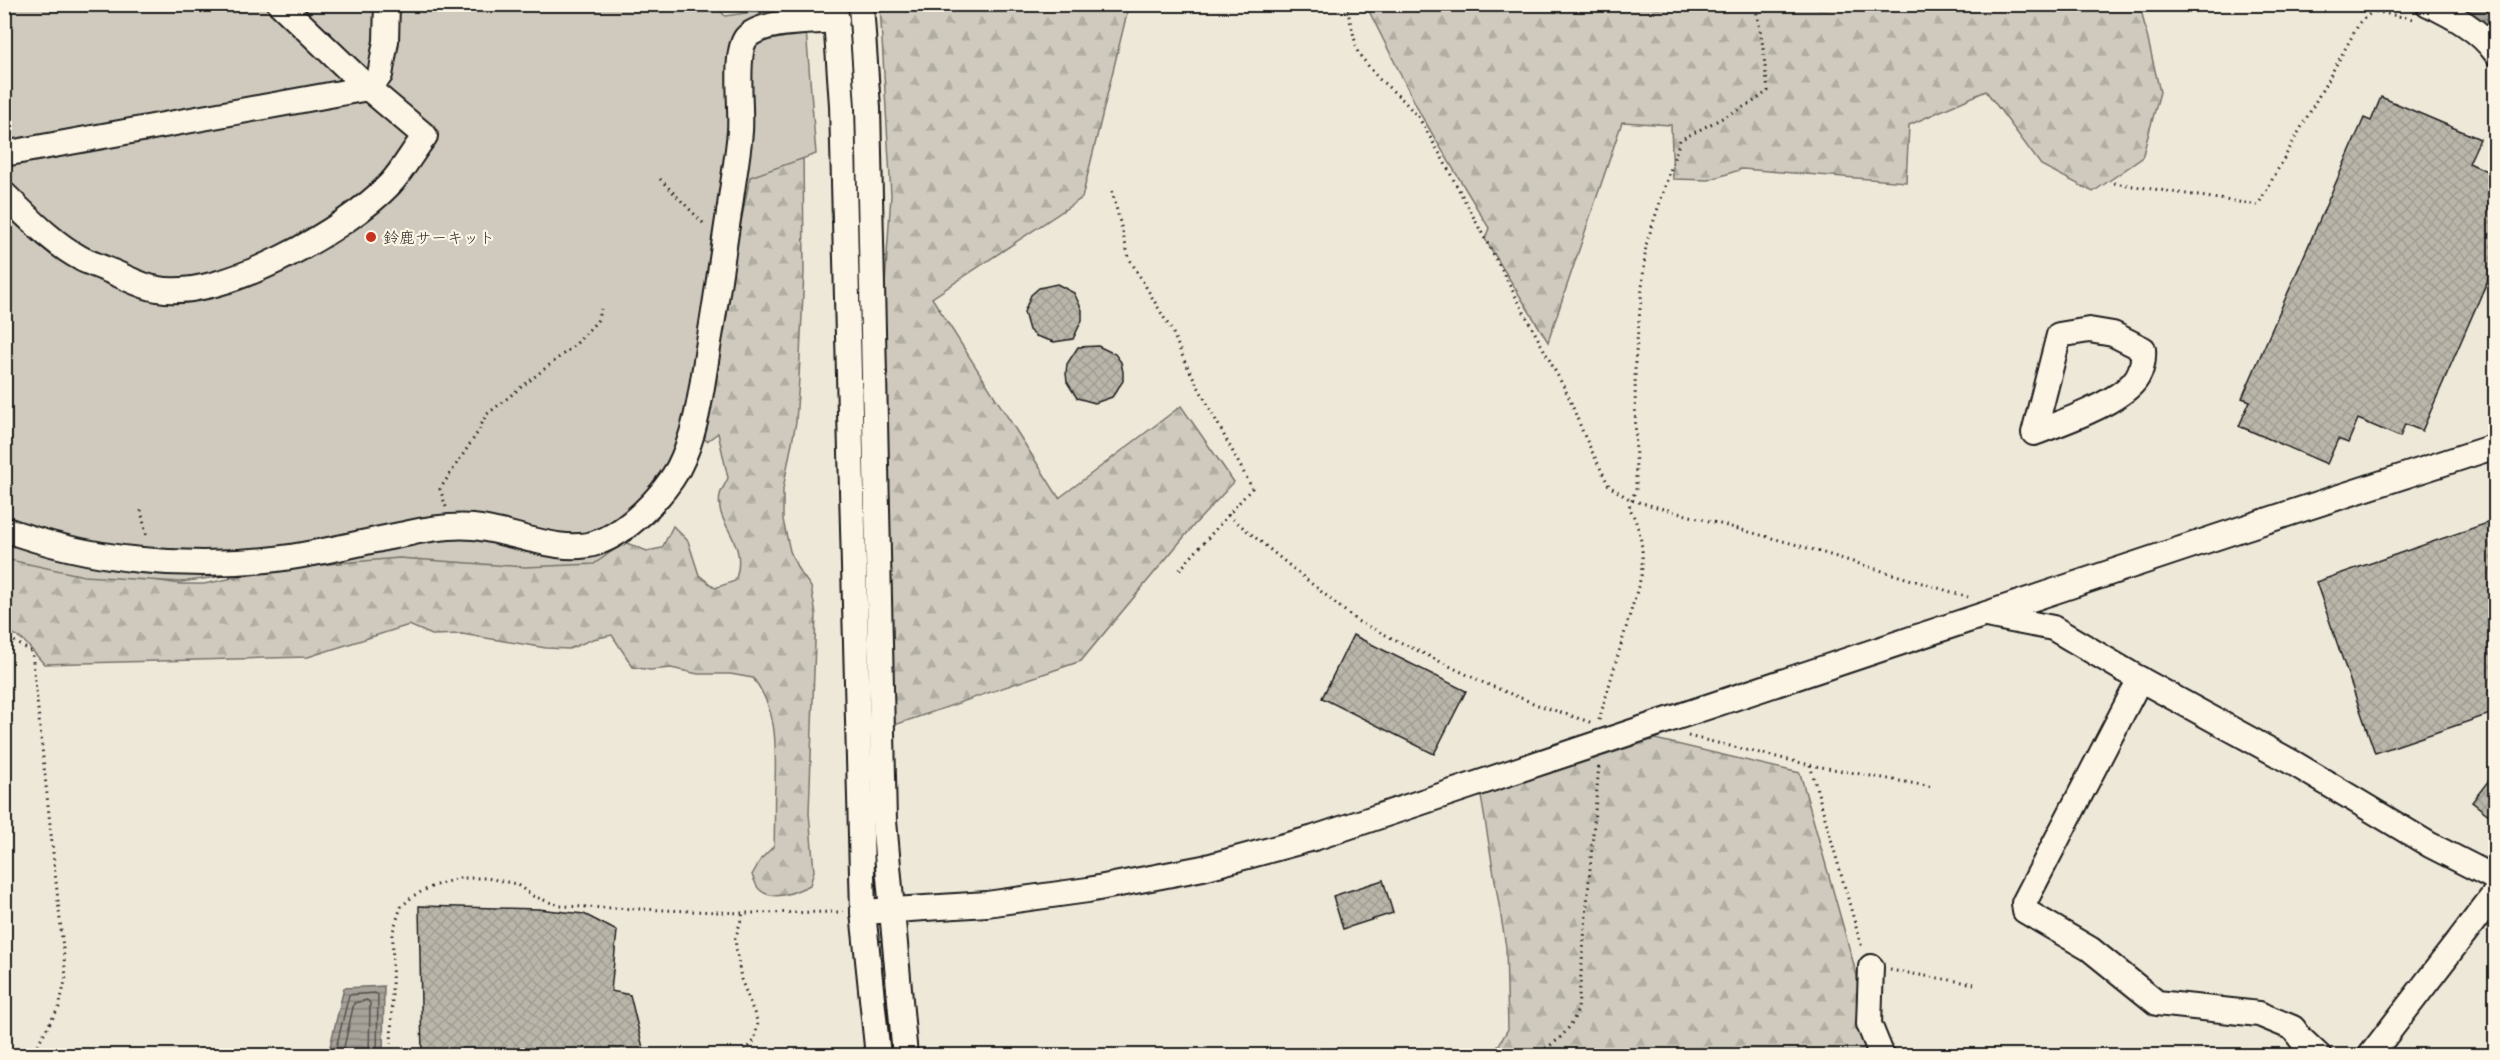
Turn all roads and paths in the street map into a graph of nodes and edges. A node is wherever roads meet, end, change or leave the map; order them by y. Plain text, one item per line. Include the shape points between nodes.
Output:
1 (280, 4) edge
2 (387, 4) edge
3 (861, 4) edge
4 (1346, 4) edge
5 (1755, 4) edge
6 (2359, 4) edge
7 (2373, 11) junction
8 (2423, 12) edge
9 (836, 13) edge
10 (2496, 53) edge
11 (368, 88) junction
12 (4, 154) edge
13 (660, 179) dead end
14 (2114, 183) dead end
15 (1112, 190) dead end
16 (4, 194) edge
17 (724, 244) junction
18 (601, 309) dead end
19 (2034, 433) joint
20 (2496, 446) edge
21 (1631, 500) junction
22 (141, 510) dead end
23 (1228, 515) junction
24 (454, 526) junction
25 (4, 529) edge
26 (151, 561) junction
27 (1178, 573) dead end
28 (1982, 607) junction
29 (4, 635) edge
30 (2140, 679) junction
31 (1600, 734) junction
32 (1685, 735) dead end
33 (1810, 765) junction
34 (1933, 787) dead end
35 (2496, 882) edge
36 (2496, 892) edge
37 (890, 911) junction
38 (863, 912) junction
39 (742, 913) junction
40 (1871, 967) junction
41 (1974, 984) dead end
42 (31, 1056) edge
43 (391, 1056) edge
44 (741, 1056) edge
45 (878, 1056) edge
46 (905, 1056) edge
47 (1529, 1056) edge
48 (1882, 1056) edge
49 (2319, 1056) edge
50 (2370, 1056) edge

1 - 11 street
2 - 11 street via 380,75
3 - 37 street via 868,108 884,821
4 - 21 path via 1358,53 1419,118 1568,395 1609,486
5 - 21 path via 1768,91 1680,140 1646,245 1635,363 1636,489
6 - 7 path
7 - 8 path
7 - 14 path via 2361,22 2258,205
8 - 10 street via 2454,16
9 - 17 street via 775,26 747,38 741,54 741,130
9 - 38 street via 842,105
11 - 12 street
11 - 16 street via 425,136 394,179 311,243 248,273 206,287 158,290 81,259
13 - 17 path
15 - 23 path via 1129,258 1173,333 1252,488
17 - 24 street via 690,441 677,471 647,510 617,533 577,547 484,528
18 - 24 path via 597,321 576,344 486,415 440,489
19 - 19 street via 2071,420 2126,389 2144,360 2143,349 2113,334 2089,330 2059,335
20 - 28 street
21 - 28 path via 1794,544
21 - 31 path via 1629,507 1641,532 1641,577
22 - 26 path
23 - 27 path
23 - 31 path via 1357,621
24 - 26 street via 279,559 204,565
25 - 26 street via 55,545
28 - 30 street via 2053,628
28 - 31 street
29 - 42 path via 32,652 66,977 59,1007
30 - 35 street
30 - 49 street via 2024,903 2025,911 2090,949 2157,1003 2259,1014 2293,1028
31 - 37 street via 1314,838 1203,868 1009,901
31 - 47 path via 1578,1009 1561,1039
32 - 33 path
33 - 34 path
33 - 40 path via 1867,967
36 - 50 street
37 - 38 street
37 - 46 street
38 - 39 path
38 - 45 street
39 - 43 path via 560,906 533,896 516,884 487,878 459,878 433,886 412,896 401,907 393,931
39 - 44 path via 735,940 741,979 758,1023 754,1041
40 - 41 path
40 - 48 street via 1869,1024

